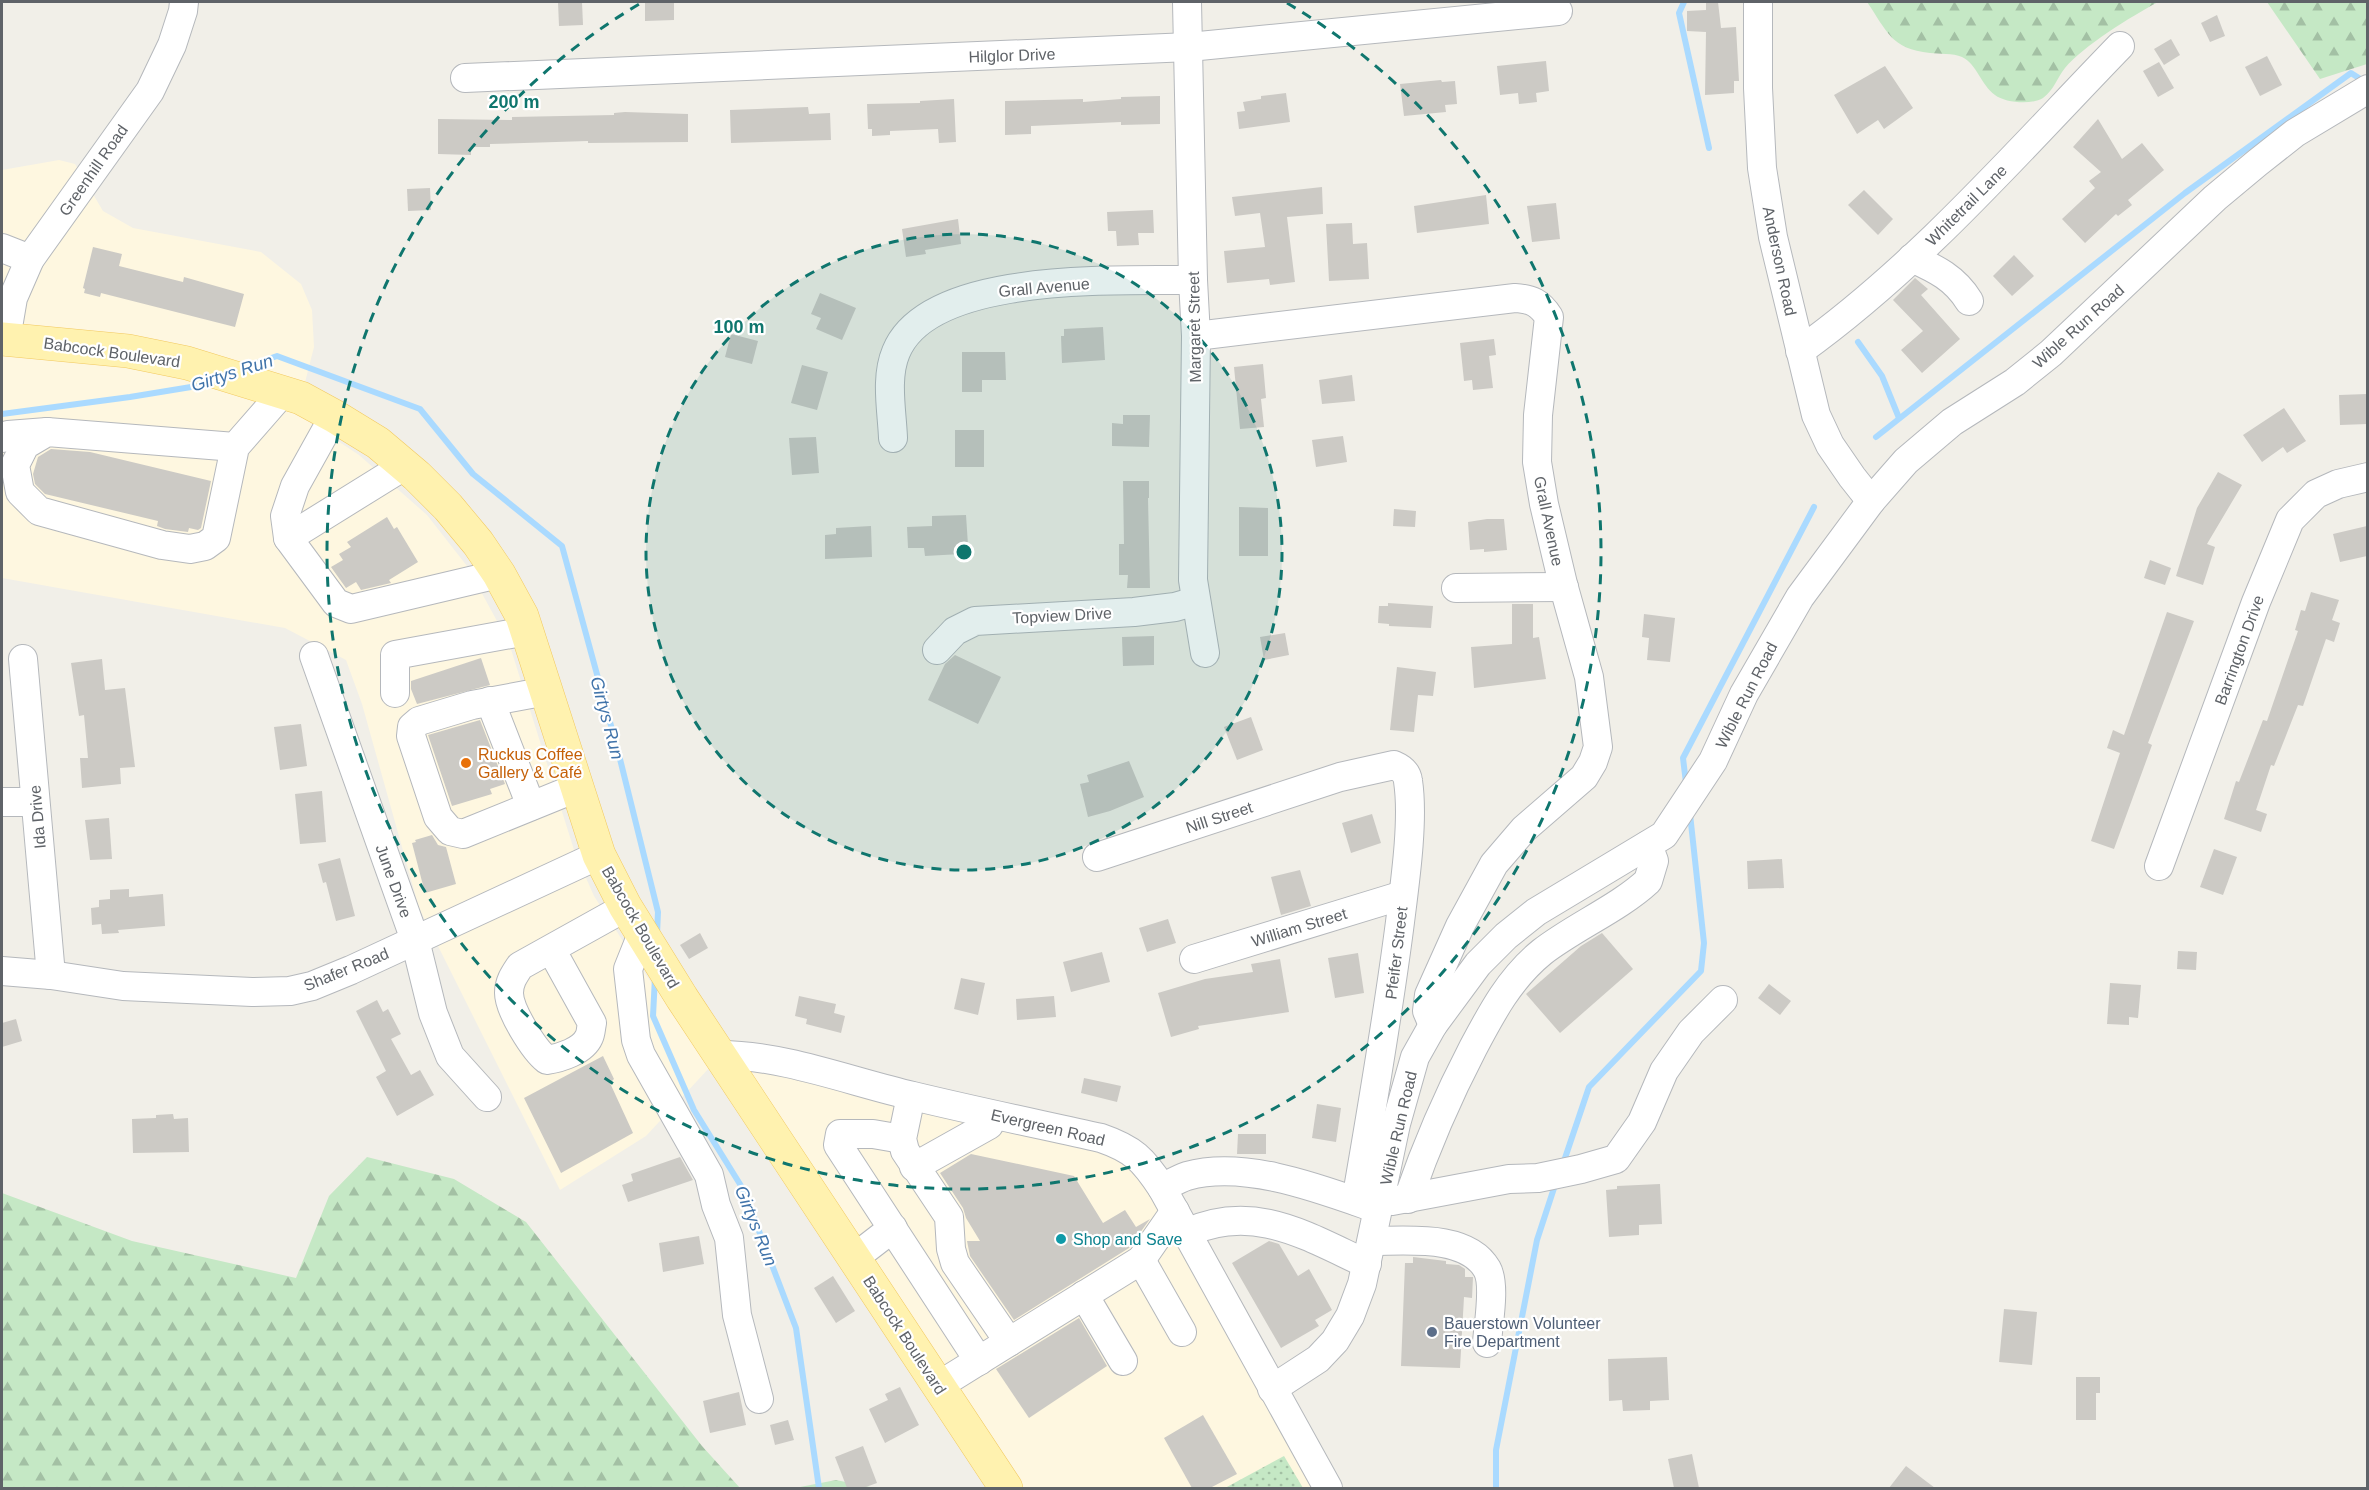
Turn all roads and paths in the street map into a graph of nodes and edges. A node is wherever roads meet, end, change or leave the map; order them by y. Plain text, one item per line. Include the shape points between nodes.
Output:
1 (184, 2) edge
2 (1187, 2) edge
3 (1758, 2) edge
4 (1558, 10) dead end
5 (2120, 46) dead end
6 (1189, 47) junction
7 (465, 78) dead end
8 (2367, 89) edge
9 (2, 248) edge
10 (1912, 258) junction
11 (30, 259) junction
12 (1193, 280) junction
13 (1969, 301) dead end
14 (1196, 336) junction
15 (4, 339) edge
16 (1800, 351) junction
17 (273, 390) junction
18 (334, 416) junction
19 (46, 432) junction
20 (2, 438) edge
21 (892, 438) dead end
22 (236, 447) junction
23 (404, 465) junction
24 (2367, 477) edge
25 (1871, 501) junction
26 (288, 538) junction
27 (499, 574) junction
28 (1564, 587) junction
29 (1456, 588) dead end
30 (1196, 601) junction
31 (527, 631) junction
32 (937, 650) dead end
33 (1205, 652) dead end
34 (314, 656) dead end
35 (23, 659) dead end
36 (547, 691) junction
37 (395, 693) dead end
38 (490, 701) junction
39 (1340, 777) joint
40 (576, 788) junction
41 (2, 802) edge
42 (35, 802) junction
43 (531, 806) junction
44 (1656, 840) junction
45 (600, 855) junction
46 (1097, 857) dead end
47 (2159, 866) dead end
48 (1403, 895) junction
49 (639, 929) junction
50 (415, 940) junction
51 (551, 950) dead end
52 (1194, 959) dead end
53 (2, 971) edge
54 (51, 975) junction
55 (1723, 1000) dead end
56 (1432, 1025) junction
57 (721, 1055) junction
58 (911, 1096) junction
59 (487, 1097) dead end
60 (989, 1119) junction
61 (902, 1139) junction
62 (929, 1169) junction
63 (1381, 1203) junction
64 (1174, 1211) junction
65 (892, 1228) junction
66 (1369, 1253) junction
67 (854, 1258) junction
68 (1141, 1260) junction
69 (1084, 1295) junction
70 (1182, 1332) dead end
71 (1009, 1342) junction
72 (1487, 1343) dead end
73 (979, 1361) junction
74 (1123, 1361) dead end
75 (938, 1386) junction
76 (1272, 1389) junction
77 (759, 1399) dead end
78 (1006, 1488) edge
79 (1328, 1488) edge

1 - 11 street, Greenhill Road via 172,45 150,92
2 - 6 street, Margaret Street
3 - 16 street, Anderson Road via 1762,168 1773,237
4 - 6 street, Hilglor Drive
5 - 10 street, Whitetrail Lane via 1987,186
6 - 7 street, Hilglor Drive
6 - 12 street, Margaret Street
8 - 25 street, Wible Run Road via 2295,133 2232,184 2051,353 2015,382 1952,422 1906,461
9 - 11 street
10 - 13 street via 1940,271 1960,287
10 - 16 street, Whitetrail Lane via 1828,332
11 - 15 street, Greenhill Road via 13,298
12 - 14 street, Margaret Street
12 - 21 street, Grall Avenue via 1007,288 944,308 914,327 896,352 891,383
14 - 28 street, Grall Avenue via 1515,298 1537,303 1549,317 1537,462
14 - 30 street, Margaret Street
15 - 17 main road, Babcock Boulevard via 128,351 187,363
16 - 25 street, Anderson Road via 1816,415 1830,445
17 - 18 main road, Babcock Boulevard via 301,398
17 - 22 street
18 - 23 main road, Babcock Boulevard via 378,443
18 - 26 street via 295,486 285,516
19 - 20 street
19 - 22 street
19 - 22 street via 25,445 15,465 20,492 39,511 190,549 205,546 216,538
23 - 26 street
23 - 27 main road, Babcock Boulevard via 448,507
24 - 47 street, Barrington Drive via 2316,494 2290,520
25 - 44 street, Wible Run Road via 1800,597 1754,676 1713,761
26 - 27 street via 336,603 351,609
27 - 31 main road, Babcock Boulevard
28 - 29 street
28 - 56 street, Grall Avenue via 1589,676 1598,747 1584,777 1524,829 1494,864 1429,995 1427,1011
30 - 32 street, Topview Drive via 1134,612 975,621 956,631
30 - 33 street, Margaret Street
31 - 36 main road, Babcock Boulevard
31 - 37 street via 395,655
34 - 50 street, June Drive
35 - 42 street, Ida Drive
36 - 38 street
36 - 40 main road, Babcock Boulevard
38 - 43 street
38 - 43 street via 419,722 412,728 411,736 438,817 450,831 464,834
39 - 46 street, Nill Street
39 - 48 street, Pfeifer Street via 1394,765 1406,773 1408,826
40 - 43 street
40 - 45 main road, Babcock Boulevard
41 - 42 street
42 - 54 street, Ida Drive
44 - 56 street, Wible Run Road via 1536,912 1506,936 1478,964
44 - 63 street via 1648,881 1542,952 1497,1002 1456,1080 1421,1162
45 - 49 main road, Babcock Boulevard
45 - 50 street, Shafer Road
48 - 52 street, William Street
48 - 63 street, Pfeifer Street via 1386,1033
49 - 51 street
49 - 57 main road, Babcock Boulevard
49 - 77 street via 628,969 636,1040 709,1175 729,1238 737,1315
50 - 54 street, Shafer Road via 312,986 290,991 123,986
50 - 59 street, June Drive via 433,1013 450,1056
53 - 54 street, Shafer Road
55 - 63 street via 1691,1032 1664,1071 1642,1122 1616,1160 1538,1178 1509,1179
56 - 63 street, Wible Run Road via 1415,1057 1405,1089
57 - 58 street, Evergreen Road via 776,1061
57 - 67 main road, Babcock Boulevard
58 - 60 street, Evergreen Road
58 - 61 street
60 - 62 street
60 - 64 street, Evergreen Road via 1101,1138 1122,1146 1147,1164
61 - 62 street via 907,1155
61 - 65 street via 840,1134 838,1145
62 - 71 street via 949,1217 956,1263
63 - 64 street via 1278,1178 1207,1172 1185,1176
63 - 66 street, Wible Run Road
64 - 66 street via 1204,1225 1280,1225
64 - 68 street
64 - 76 street, Evergreen Road
65 - 67 street
65 - 73 street
66 - 72 street via 1443,1242 1472,1253 1488,1270 1491,1290
66 - 76 street, Wible Run Road via 1350,1316 1335,1341 1318,1359
67 - 75 main road, Babcock Boulevard
68 - 69 street
68 - 70 street
69 - 71 street
69 - 74 street
71 - 73 street
73 - 75 street
75 - 78 main road, Babcock Boulevard
76 - 79 street, Evergreen Road

